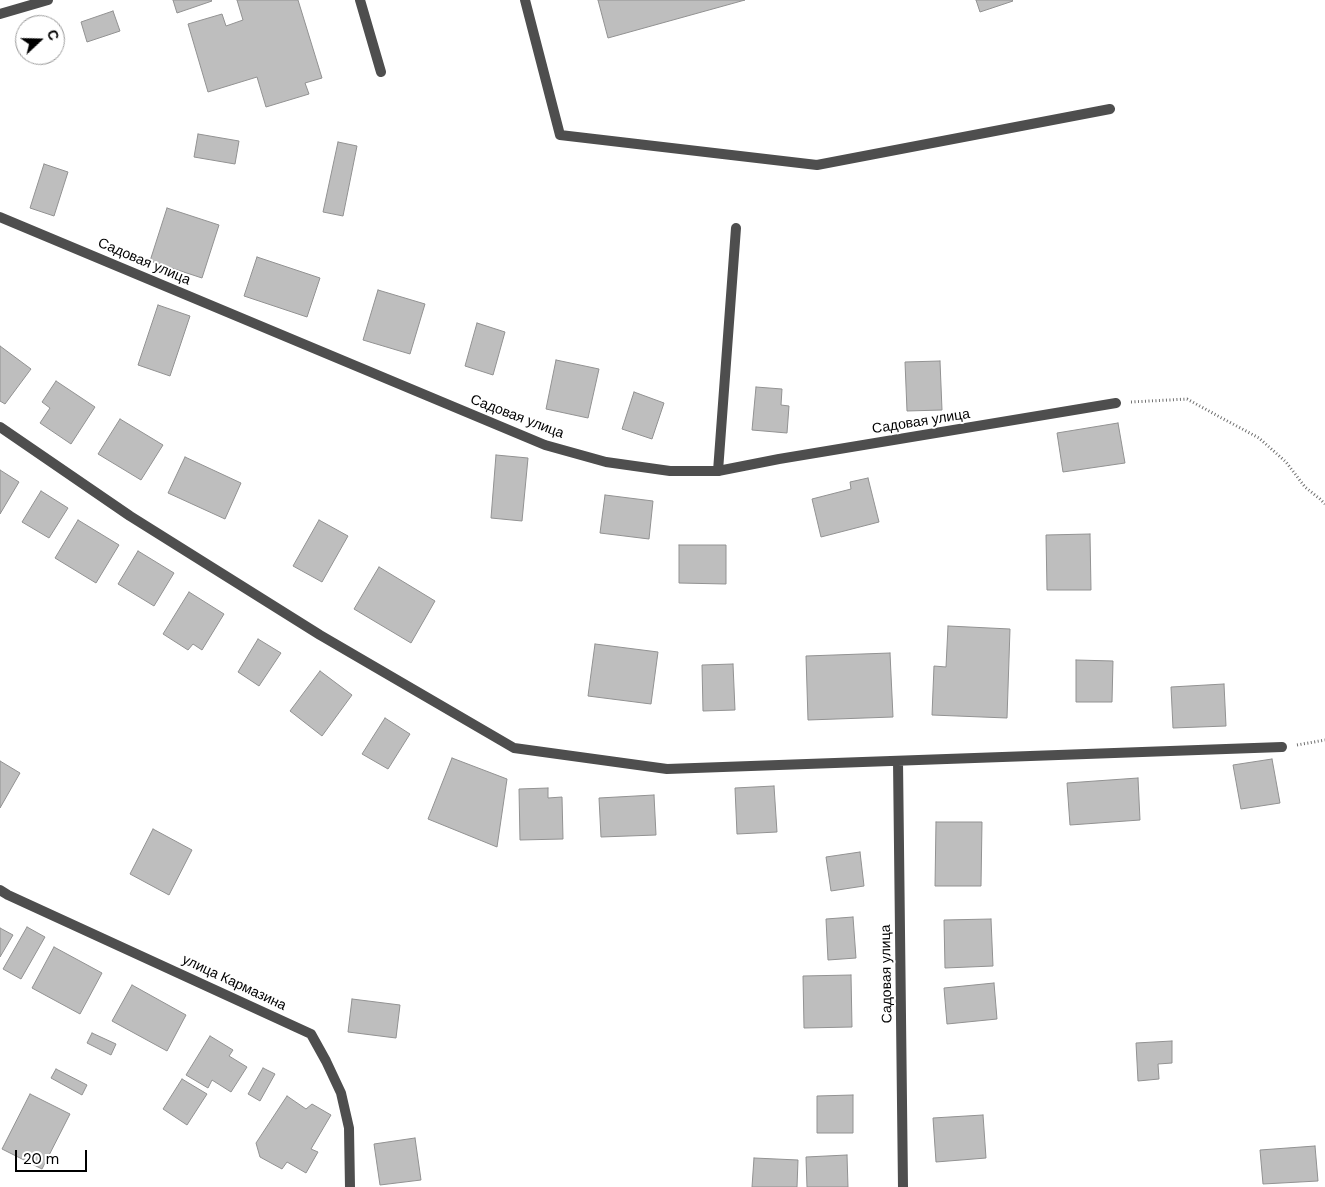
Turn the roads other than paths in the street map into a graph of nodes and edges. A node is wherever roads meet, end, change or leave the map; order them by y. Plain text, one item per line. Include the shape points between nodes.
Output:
1 (48, 0) edge
2 (360, 0) edge
3 (525, 0) edge
4 (0, 14) edge
5 (381, 72) dead end
6 (1110, 109) dead end
7 (0, 217) edge
8 (736, 228) dead end
9 (1116, 403) road end
10 (0, 427) edge
11 (718, 471) junction
12 (1282, 747) road end
13 (898, 761) junction
14 (0, 890) edge
15 (350, 1187) edge
16 (903, 1187) edge

1 - 4 street
2 - 5 street
3 - 6 street via 560,135 817,166
7 - 11 street, Садовая улица via 545,445 606,462 670,472
8 - 11 street
9 - 11 street, Садовая улица
10 - 13 street via 130,516 320,635 514,748 667,768
12 - 13 street
13 - 16 street, Садовая улица
14 - 15 street, улица Кармазина via 311,1034 341,1093 349,1128

